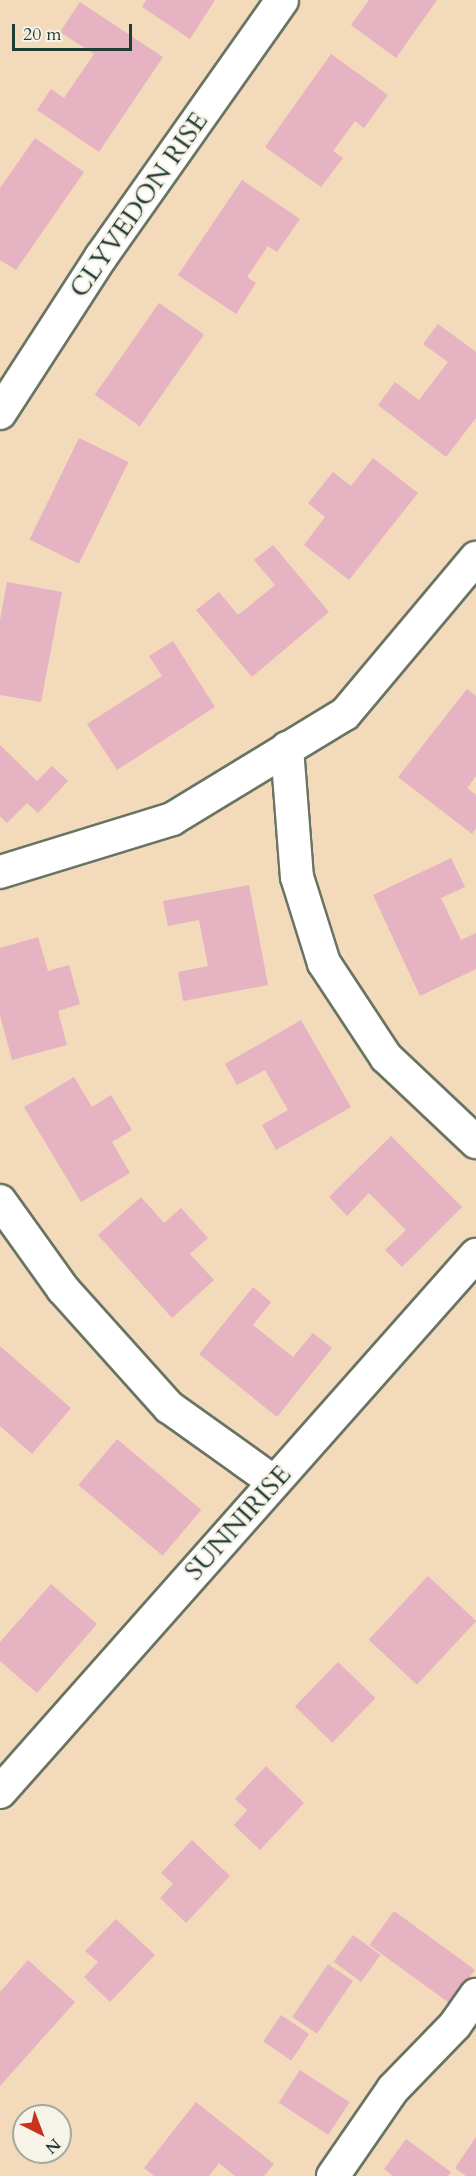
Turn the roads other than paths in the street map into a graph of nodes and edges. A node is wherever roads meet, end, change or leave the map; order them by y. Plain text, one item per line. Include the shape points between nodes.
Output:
1 (282, 0) edge
2 (0, 413) edge
3 (476, 558) edge
4 (287, 748) junction
5 (0, 872) edge
6 (476, 1142) edge
7 (1, 1205) edge
8 (476, 1255) edge
9 (274, 1482) junction
10 (0, 1792) edge
11 (476, 1995) edge
12 (333, 2176) edge

1 - 2 street, CLYVEDON RISE via 101,256
3 - 4 street via 345,714
4 - 5 street via 172,819
4 - 6 street via 297,877 324,963 386,1057
7 - 9 street via 63,1289 169,1407
8 - 9 street, SUNNIRISE
9 - 10 street, SUNNIRISE
11 - 12 street via 454,2025 393,2089

